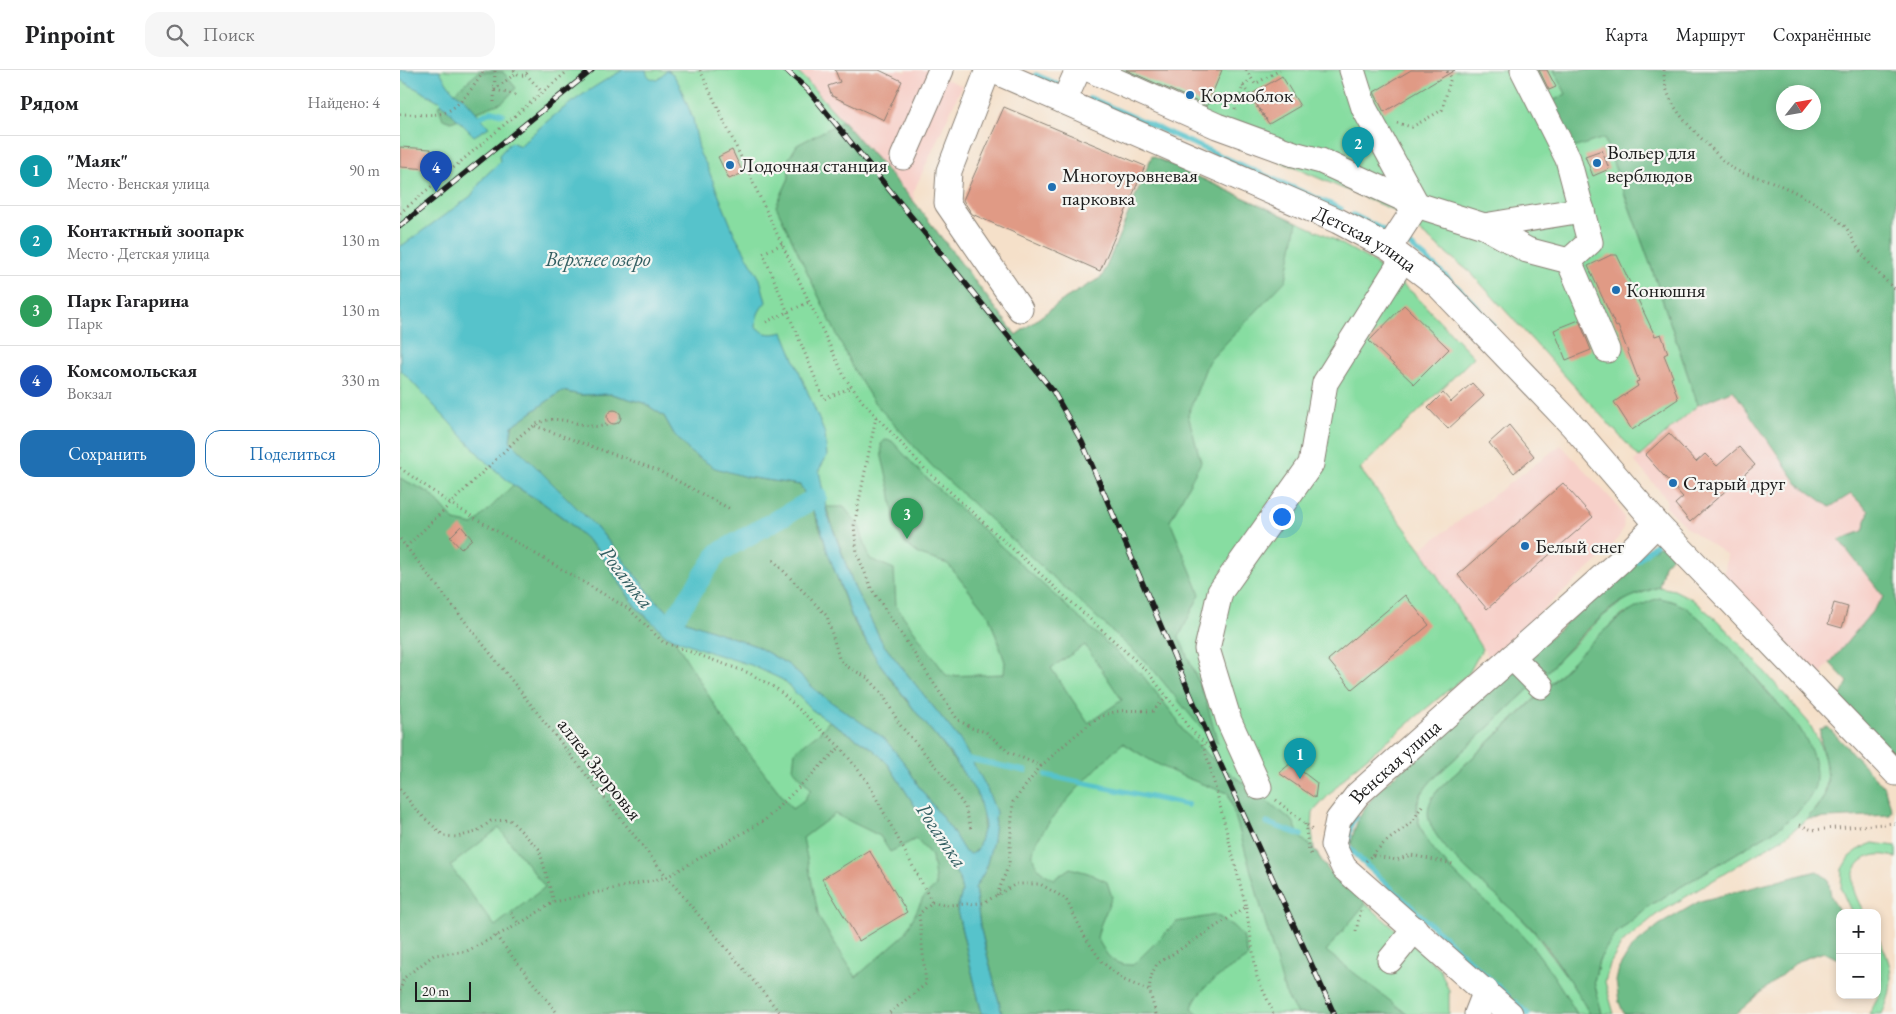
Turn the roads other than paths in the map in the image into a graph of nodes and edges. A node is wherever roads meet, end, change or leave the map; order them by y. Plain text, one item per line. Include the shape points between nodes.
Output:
1 (941, 70) edge
2 (990, 70) edge
3 (1078, 70) edge
4 (1091, 70) edge
5 (1352, 70) edge
6 (1523, 70) edge
7 (1064, 101) junction
8 (903, 157) dead end
9 (1417, 205) junction
10 (1582, 210) junction
11 (1484, 226) junction
12 (1396, 253) junction
13 (1569, 261) junction
14 (1020, 309) dead end
15 (1607, 350) dead end
16 (1657, 524) junction
17 (1512, 657) junction
18 (1540, 686) dead end
19 (1896, 773) edge
20 (1259, 787) road end
21 (1414, 929) junction
22 (1390, 960) dead end
23 (1486, 991) junction
24 (1477, 1014) edge
25 (1510, 1014) edge

1 - 8 street
2 - 7 street, Детская улица
2 - 14 street via 949,171 947,204
3 - 7 street
4 - 9 street via 1218,126 1321,161
5 - 9 street via 1364,108
6 - 10 street via 1568,159
7 - 12 street, Детская улица via 1338,221
9 - 11 street
9 - 12 street
10 - 11 street
10 - 13 street via 1590,242
11 - 13 street via 1528,250
12 - 16 street, Детская улица via 1439,286 1573,426
12 - 20 street via 1325,383 1311,464 1220,592 1207,649 1229,721
13 - 15 street
16 - 17 street, Венская улица
16 - 19 street, Детская улица
17 - 18 street
17 - 21 street, Венская улица via 1358,794 1338,820 1333,845 1344,868
21 - 22 street
21 - 23 street
23 - 24 street
23 - 25 street

